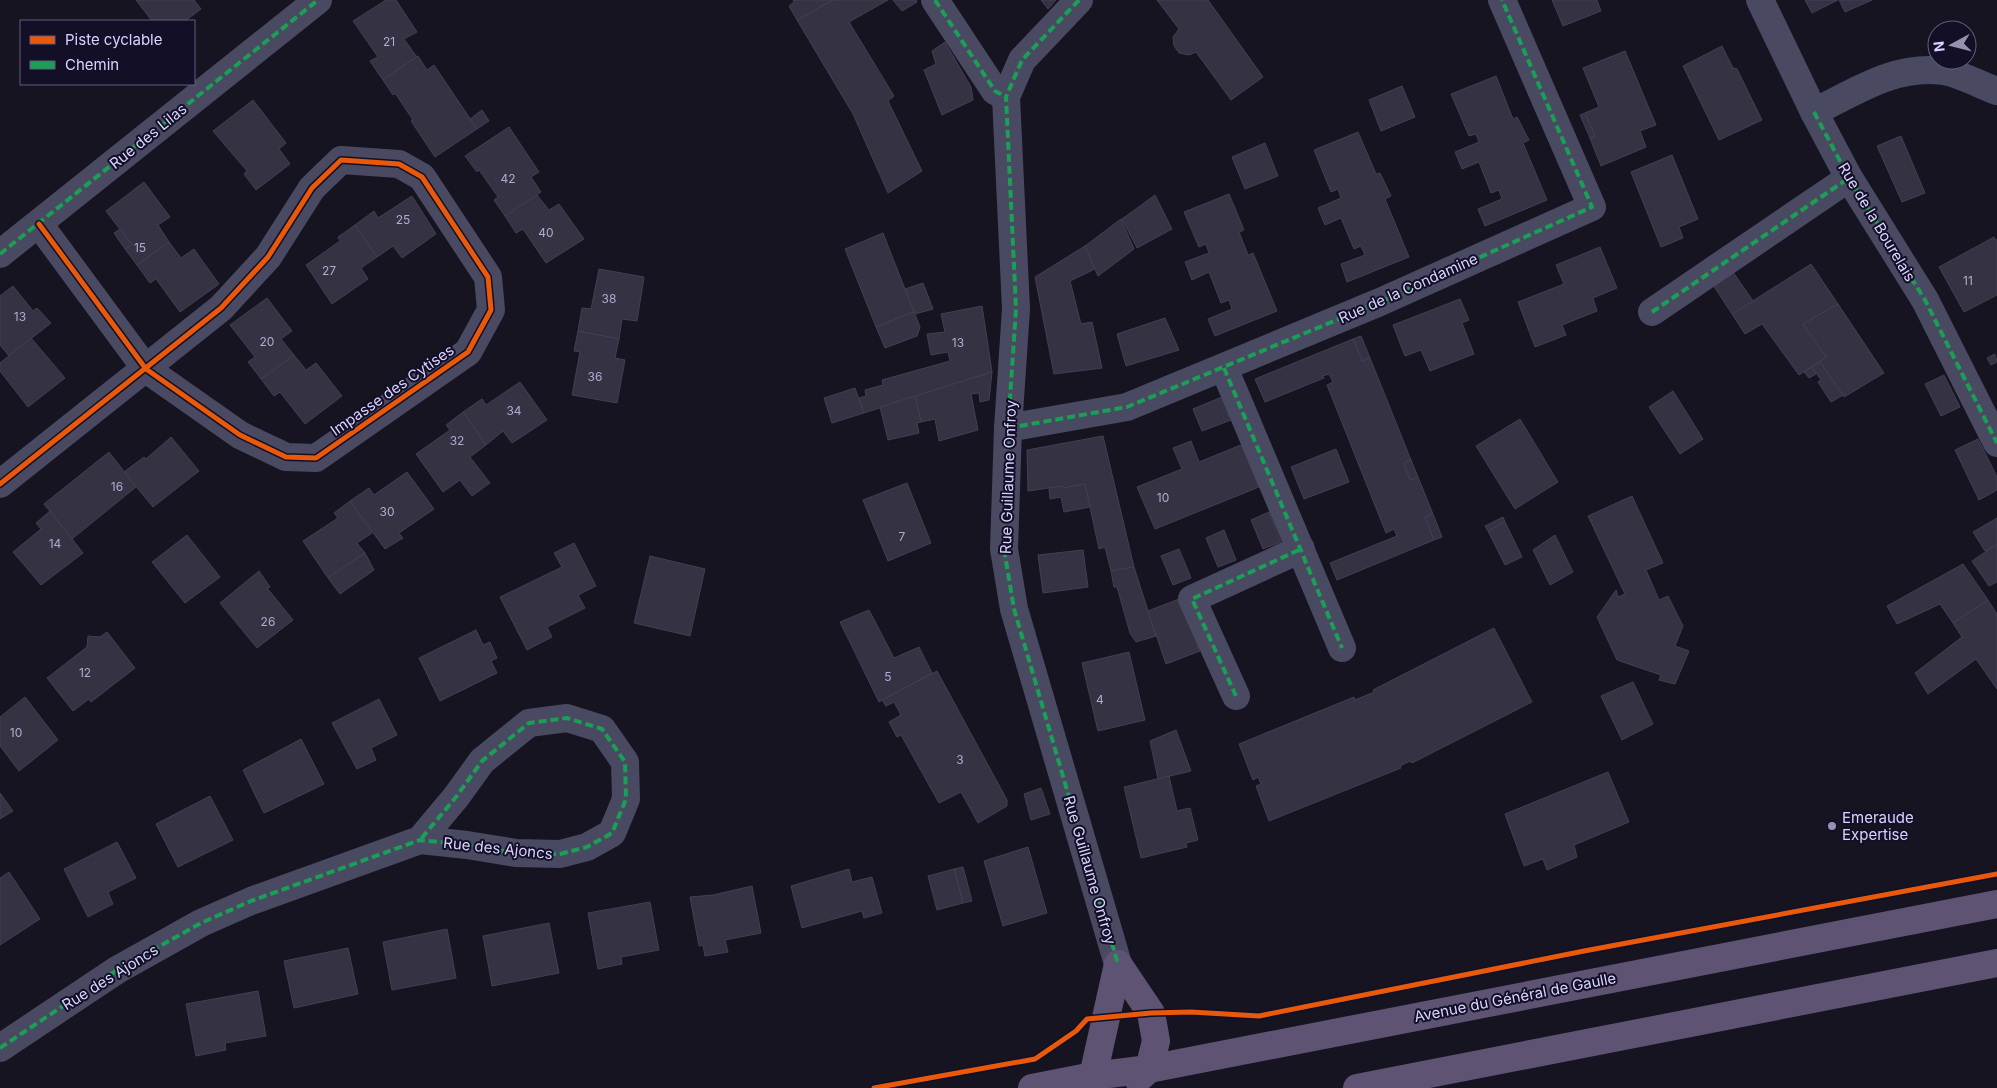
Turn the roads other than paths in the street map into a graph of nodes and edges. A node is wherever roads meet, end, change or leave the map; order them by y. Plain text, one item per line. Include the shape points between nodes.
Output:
1 (318, 0) edge
2 (935, 0) edge
3 (1079, 0) edge
4 (1502, 0) edge
5 (1760, 0) edge
6 (1997, 92) edge
7 (1006, 97) junction
8 (1814, 112) junction
9 (1849, 178) junction
10 (39, 224) junction
11 (0, 254) edge
12 (1652, 312) dead end
13 (1224, 368) junction
14 (146, 369) junction
15 (1008, 428) junction
16 (1997, 443) edge
17 (0, 484) edge
18 (1301, 549) junction
19 (1342, 648) dead end
20 (1236, 696) dead end
21 (420, 840) junction
22 (1997, 904) edge
23 (1997, 963) edge
24 (1118, 964) junction
25 (0, 1048) edge
26 (1149, 1069) junction
27 (1093, 1076) junction
28 (1032, 1088) edge
29 (1127, 1088) edge
30 (1357, 1088) edge

1 - 10 street, Rue des Lilas
2 - 7 street via 995,91
3 - 7 street, Rue Guillaume Onfroy via 1022,60
4 - 13 street, Rue de la Condamine via 1592,206
5 - 8 street, Rue de la Bourelais
6 - 8 street via 1945,72 1918,69 1888,76
7 - 15 street, Rue Guillaume Onfroy via 1016,309
8 - 9 street, Rue de la Bourelais
9 - 12 street
9 - 16 street, Rue de la Bourelais via 1925,300
10 - 11 street, Rue des Lilas
10 - 14 street, Impasse des Cytises
13 - 15 street, Rue de la Condamine via 1127,407
13 - 18 street
14 - 14 street, Impasse des Cytises via 240,434 286,457 316,458 468,352 491,310 488,277 422,177 399,164 342,160 312,188 268,258 222,308
14 - 17 street, Impasse des Cytises
15 - 24 street, Rue Guillaume Onfroy via 1004,549 1014,609
18 - 19 street
18 - 20 street via 1192,599
21 - 21 street, Rue des Ajoncs via 516,853 560,854 587,847 612,833 626,799 625,762 602,729 567,718 529,722 482,761
21 - 25 street, Rue des Ajoncs via 251,901 202,923 117,970
22 - 26 main road, Avenue du Général de Gaulle
23 - 30 main road
24 - 26 main road via 1151,1013 1156,1041
24 - 27 main road
26 - 27 main road, Avenue du Général de Gaulle
26 - 29 main road
27 - 28 main road, Avenue du Général de Gaulle

